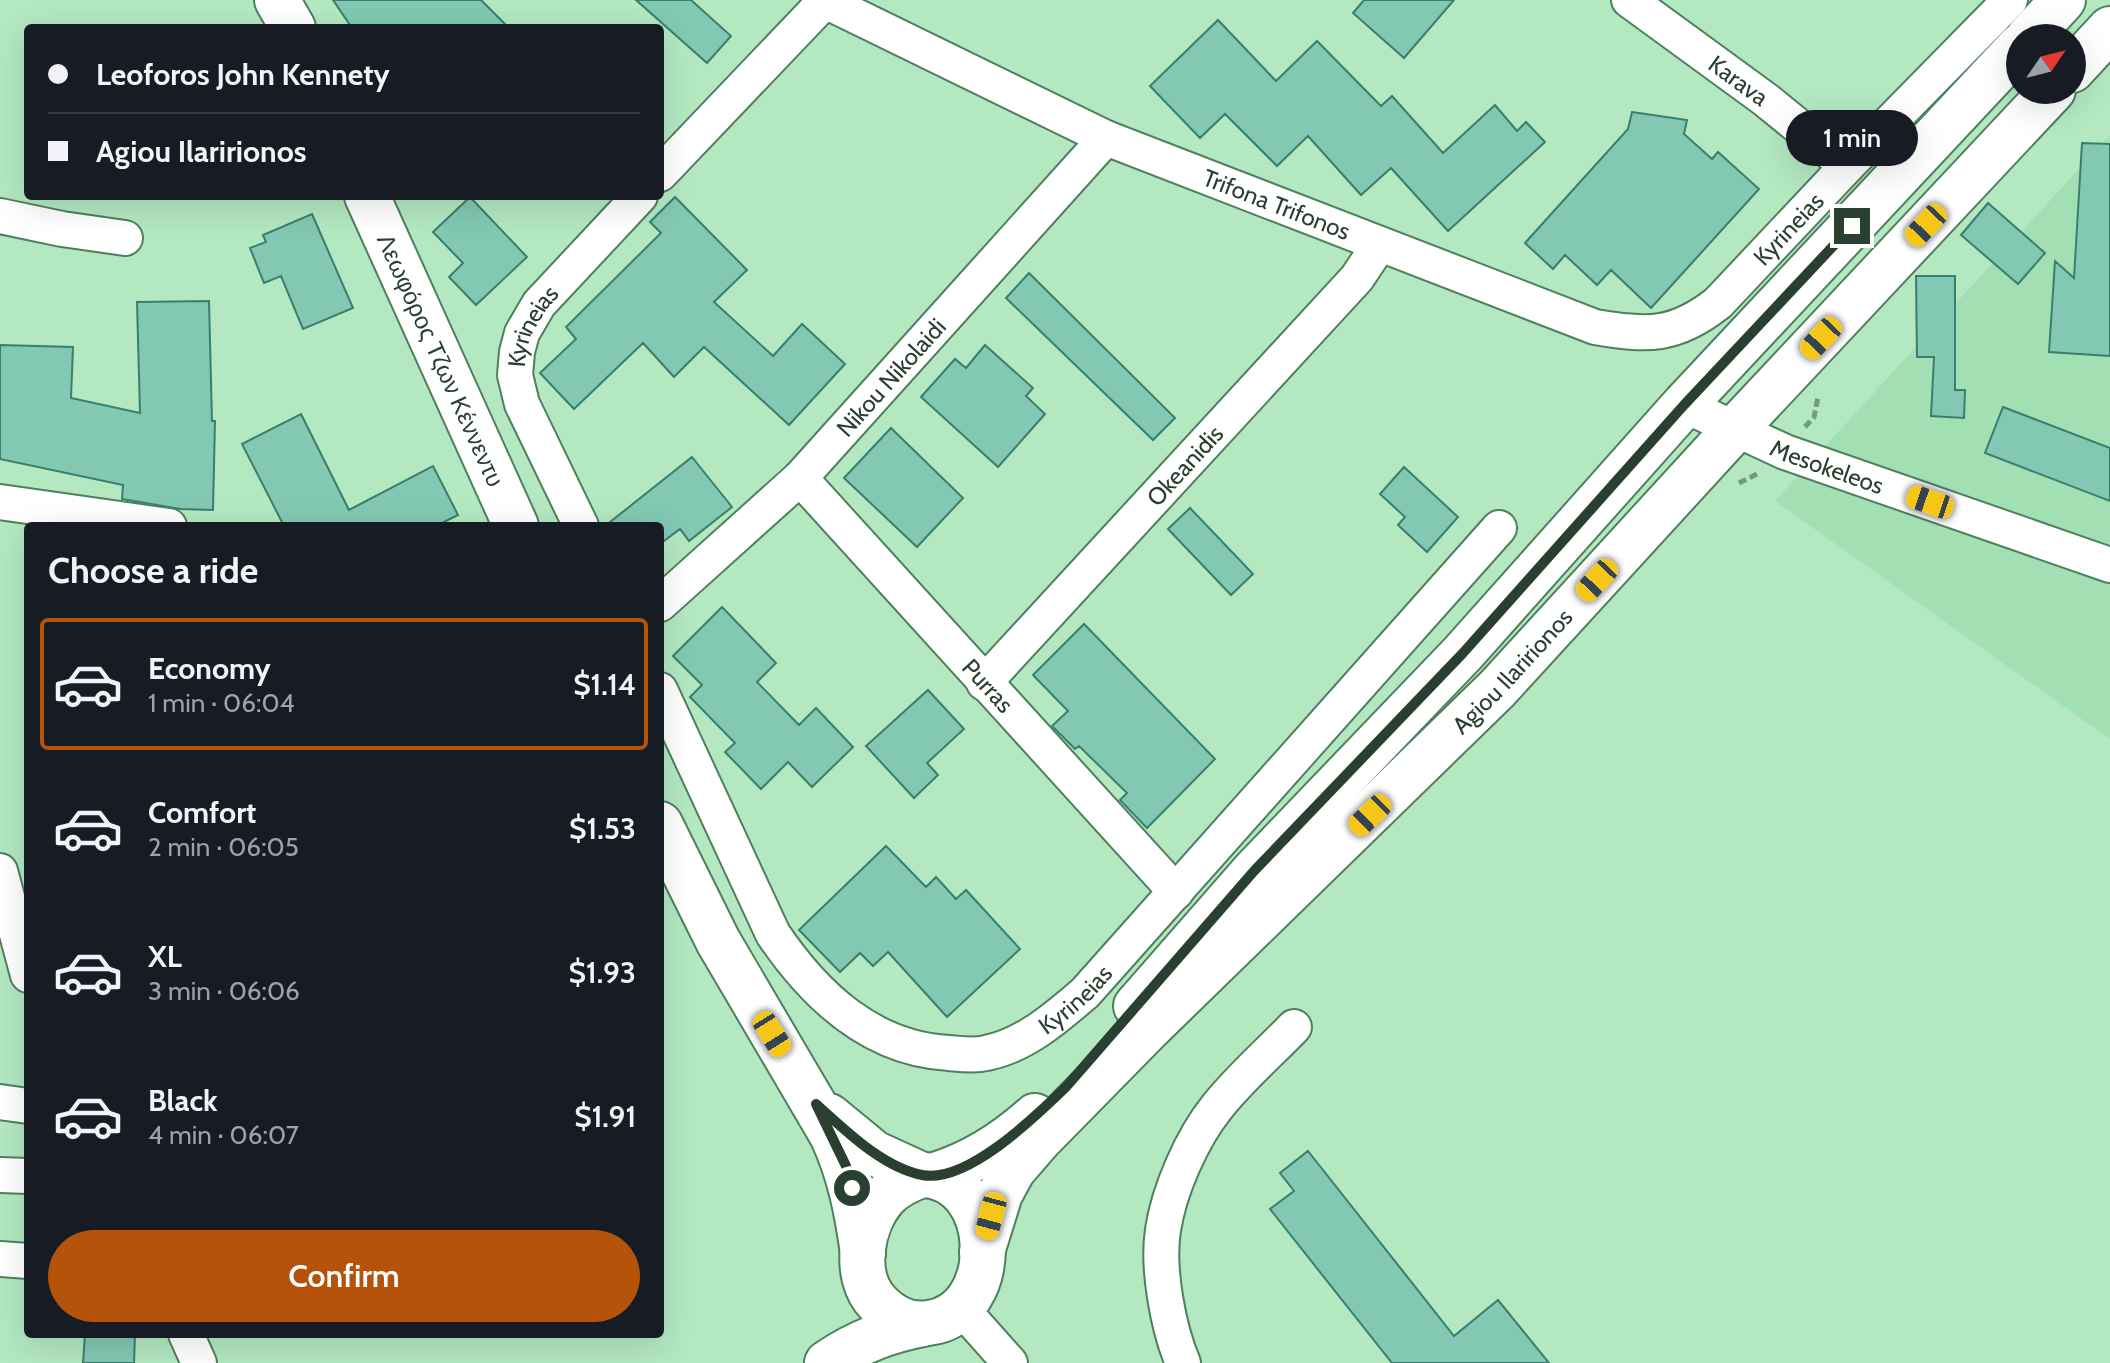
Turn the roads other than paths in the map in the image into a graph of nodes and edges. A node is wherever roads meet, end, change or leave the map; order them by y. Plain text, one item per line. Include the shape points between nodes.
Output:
1 (277, 0) edge
2 (824, 0) edge
3 (1629, 0) edge
4 (2010, 0) edge
5 (2063, 0) edge
6 (291, 24) edge
7 (2041, 24) edge
8 (2110, 29) edge
9 (2086, 55) edge
10 (2006, 61) edge
11 (2040, 104) edge
12 (1106, 138) junction
13 (1847, 166) junction
14 (664, 170) edge
15 (369, 200) edge
16 (636, 200) edge
17 (0, 216) edge
18 (125, 238) dead end
19 (1379, 245) junction
20 (1736, 284) joint
21 (1684, 405) junction
22 (1736, 428) junction
23 (800, 478) junction
24 (0, 502) edge
25 (141, 522) edge
26 (514, 522) edge
27 (579, 522) edge
28 (1499, 528) dead end
29 (2110, 565) edge
30 (664, 600) edge
31 (984, 683) junction
32 (664, 699) edge
33 (664, 832) edge
34 (0, 871) edge
35 (1176, 892) junction
36 (24, 960) edge
37 (1294, 1027) dead end
38 (0, 1102) edge
39 (816, 1104) junction
40 (24, 1105) edge
41 (0, 1175) edge
42 (928, 1175) junction
43 (24, 1176) edge
44 (982, 1252) junction
45 (0, 1259) edge
46 (24, 1261) edge
47 (864, 1268) junction
48 (942, 1316) junction
49 (188, 1338) edge
50 (199, 1363) edge
51 (813, 1363) edge
52 (827, 1363) edge
53 (1010, 1363) edge
54 (1183, 1363) edge

1 - 6 main road
2 - 12 street, Trifona Trifonos
2 - 14 street
3 - 13 street, Karava
4 - 13 street, Kyrineias
5 - 7 main road
8 - 9 main road
10 - 21 main road, Agiou Ilaririonos
11 - 22 main road, Agiou Ilaririonos
12 - 19 street, Trifona Trifonos
12 - 23 street, Nikou Nikolaidi
13 - 20 street, Kyrineias
15 - 26 main road, Λεωφόρος Τζων Κέννεντυ
16 - 27 street, Kyrineias via 539,304 517,352 515,375 522,404
17 - 18 street
19 - 20 street, Trifona Trifonos via 1595,327 1624,332 1683,326
19 - 31 street, Okeanidis via 1349,287
21 - 22 street, Mesokeleos
21 - 42 main road, Agiou Ilaririonos via 1463,653 1254,871 1066,1087 993,1150 965,1166
22 - 29 street, Mesokeleos via 1785,452
22 - 44 main road, Agiou Ilaririonos via 1497,689 1039,1140 1000,1194
23 - 30 street, Nikou Nikolaidi
23 - 31 street, Purras
24 - 25 street
28 - 35 street, Kyrineias
31 - 35 street, Purras
32 - 35 street, Kyrineias via 773,934 792,964 849,1019 880,1037 934,1052 965,1054 1014,1043 1085,993
33 - 39 main road via 718,941
34 - 36 street
37 - 54 street via 1217,1106 1192,1144 1177,1182 1163,1231 1164,1284 1169,1323
38 - 40 street
39 - 42 main road via 874,1153
39 - 47 main road via 846,1166
41 - 43 street
42 - 44 main road via 963,1193 974,1206
42 - 47 main road via 902,1183 873,1214
44 - 48 main road via 979,1277
45 - 46 street
47 - 48 main road via 873,1298 892,1315 909,1322
47 - 51 main road via 855,1306
48 - 52 main road via 862,1341
48 - 53 street
49 - 50 street

